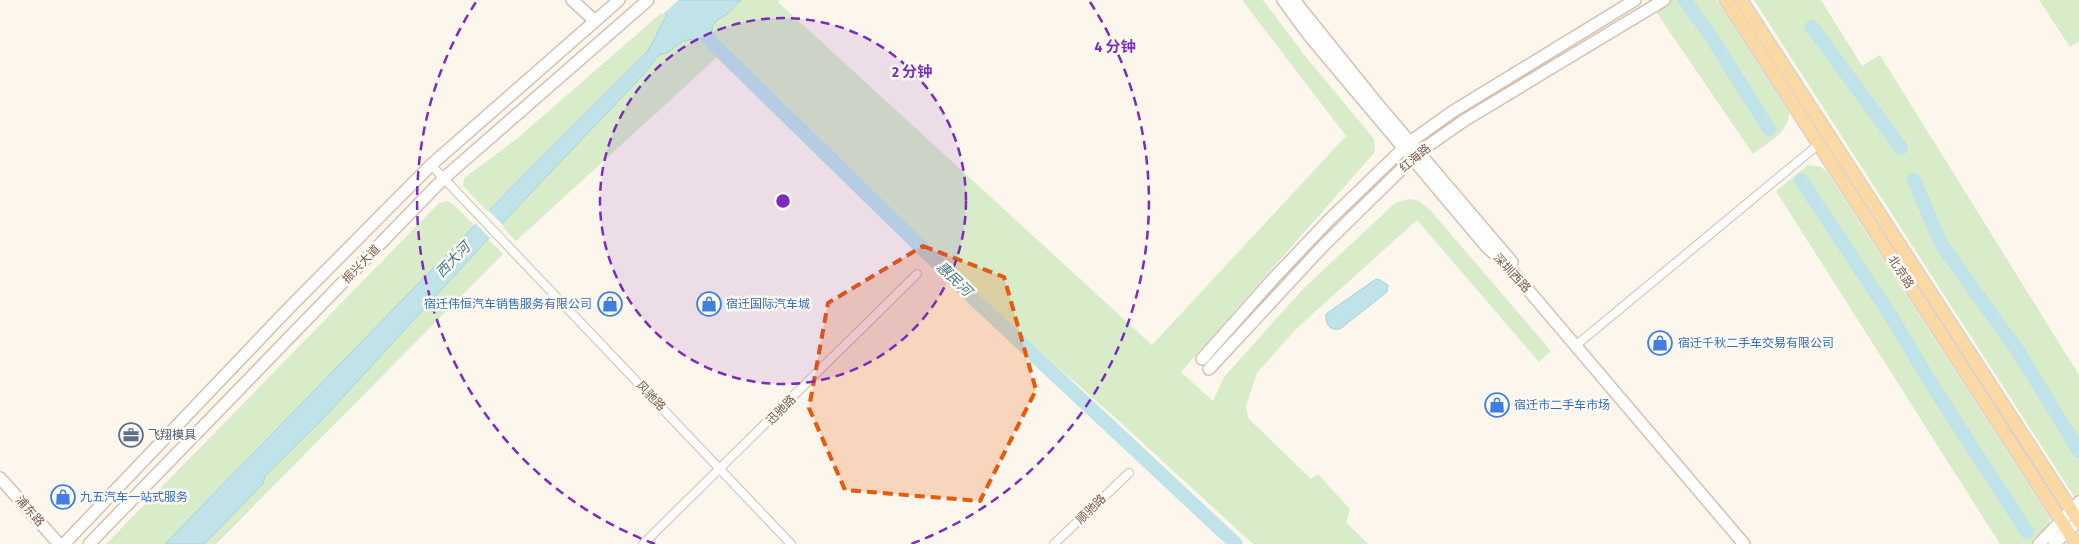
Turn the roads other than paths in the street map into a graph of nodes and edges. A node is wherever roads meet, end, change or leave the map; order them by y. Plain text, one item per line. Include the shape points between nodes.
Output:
1 (572, 0) edge
2 (619, 0) edge
3 (648, 0) edge
4 (1283, 0) edge
5 (1294, 0) edge
6 (1635, 0) edge
7 (1664, 0) edge
8 (1726, 0) edge
9 (1741, 0) edge
10 (595, 21) junction
11 (1819, 144) junction
12 (1407, 145) junction
13 (1415, 155) junction
14 (431, 165) junction
15 (444, 178) junction
16 (917, 274) dead end
17 (1580, 342) junction
18 (1202, 359) dead end
19 (1209, 369) dead end
20 (721, 470) junction
21 (1128, 473) dead end
22 (0, 478) edge
23 (2077, 515) edge
24 (2064, 526) junction
25 (59, 544) edge
26 (64, 544) edge
27 (89, 544) edge
28 (643, 544) edge
29 (791, 544) edge
30 (1054, 544) edge
31 (1744, 544) edge
32 (1753, 544) edge
33 (2039, 544) edge
34 (2054, 544) edge
35 (2076, 544) edge

1 - 10 street
2 - 10 street, 振兴大道
3 - 15 street, 振兴大道
4 - 12 street, 深圳西路 via 1311,38
5 - 12 street, 深圳西路
6 - 12 street, 红海路 via 1452,112
7 - 13 street, 红海路 via 1465,120
8 - 11 main road, 北京路
9 - 23 main road, 北京路
10 - 14 street, 振兴大道
11 - 17 street
11 - 24 main road, 北京路
12 - 13 street, 深圳西路
12 - 18 street, 红海路 via 1329,220
13 - 17 street, 深圳西路
13 - 19 street, 红海路 via 1324,245
13 - 31 street, 深圳西路 via 1485,245 1513,272
14 - 15 street, 风驰路
14 - 26 street, 振兴大道 via 290,307
15 - 20 street, 风驰路
15 - 27 street, 振兴大道
16 - 20 street, 迅驰路
17 - 32 street, 深圳西路
20 - 28 street, 迅驰路
20 - 29 street, 风驰路
21 - 30 street, 顺驰路
22 - 25 street, 浦东路
23 - 24 street
24 - 33 street
24 - 34 street
24 - 35 main road, 北京路

